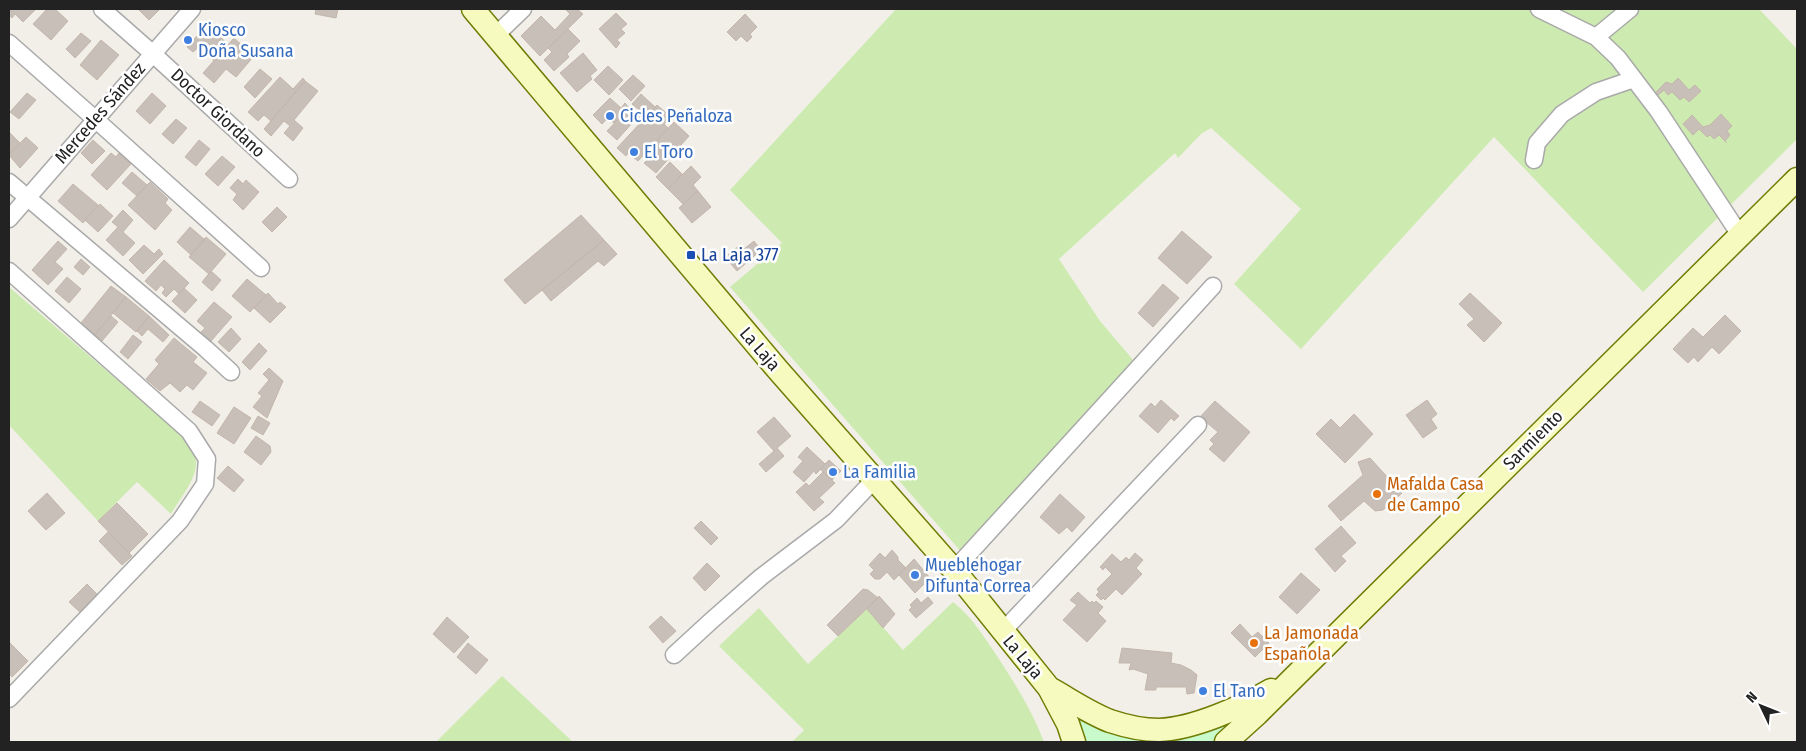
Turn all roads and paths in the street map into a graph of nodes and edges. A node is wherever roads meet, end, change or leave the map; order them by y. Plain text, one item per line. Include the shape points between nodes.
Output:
1 (102, 9) edge
2 (192, 9) edge
3 (473, 9) edge
4 (522, 9) edge
5 (1539, 9) edge
6 (1630, 9) edge
7 (496, 35) junction
8 (1596, 37) junction
9 (9, 43) edge
10 (152, 53) junction
11 (1634, 79) junction
12 (95, 119) junction
13 (1534, 160) dead end
14 (289, 178) dead end
15 (1797, 179) edge
16 (9, 182) edge
17 (27, 197) junction
18 (9, 219) edge
19 (1740, 235) junction
20 (261, 268) dead end
21 (9, 271) edge
22 (1213, 286) dead end
23 (231, 372) dead end
24 (1198, 426) dead end
25 (874, 480) junction
26 (954, 570) junction
27 (1002, 632) junction
28 (674, 655) dead end
29 (1295, 676) junction
30 (1049, 688) junction
31 (9, 699) edge
32 (1074, 742) edge
33 (1226, 742) edge

1 - 10 street, Doctor Giordano
2 - 10 street, Mercedes Sández
3 - 7 main road, La Laja
4 - 7 street
5 - 8 street
6 - 8 street
7 - 25 main road, La Laja
8 - 11 street
9 - 12 street
10 - 12 street, Mercedes Sández
10 - 14 street, Doctor Giordano
11 - 13 street via 1596,92 1562,114 1537,143
11 - 19 street
12 - 17 street, Mercedes Sández
12 - 20 street
15 - 19 main road, Sarmiento
16 - 17 street
17 - 18 street, Mercedes Sández
17 - 23 street
19 - 29 main road, Sarmiento
21 - 31 street via 189,431 207,459 205,484 180,521
22 - 26 street
24 - 27 street
25 - 26 main road, La Laja
25 - 28 street via 836,520 761,577
26 - 27 main road, La Laja
27 - 30 main road, La Laja
29 - 30 main road, La Laja via 1253,701 1211,718 1159,730 1109,720
29 - 33 main road, Sarmiento
30 - 32 main road, La Laja

